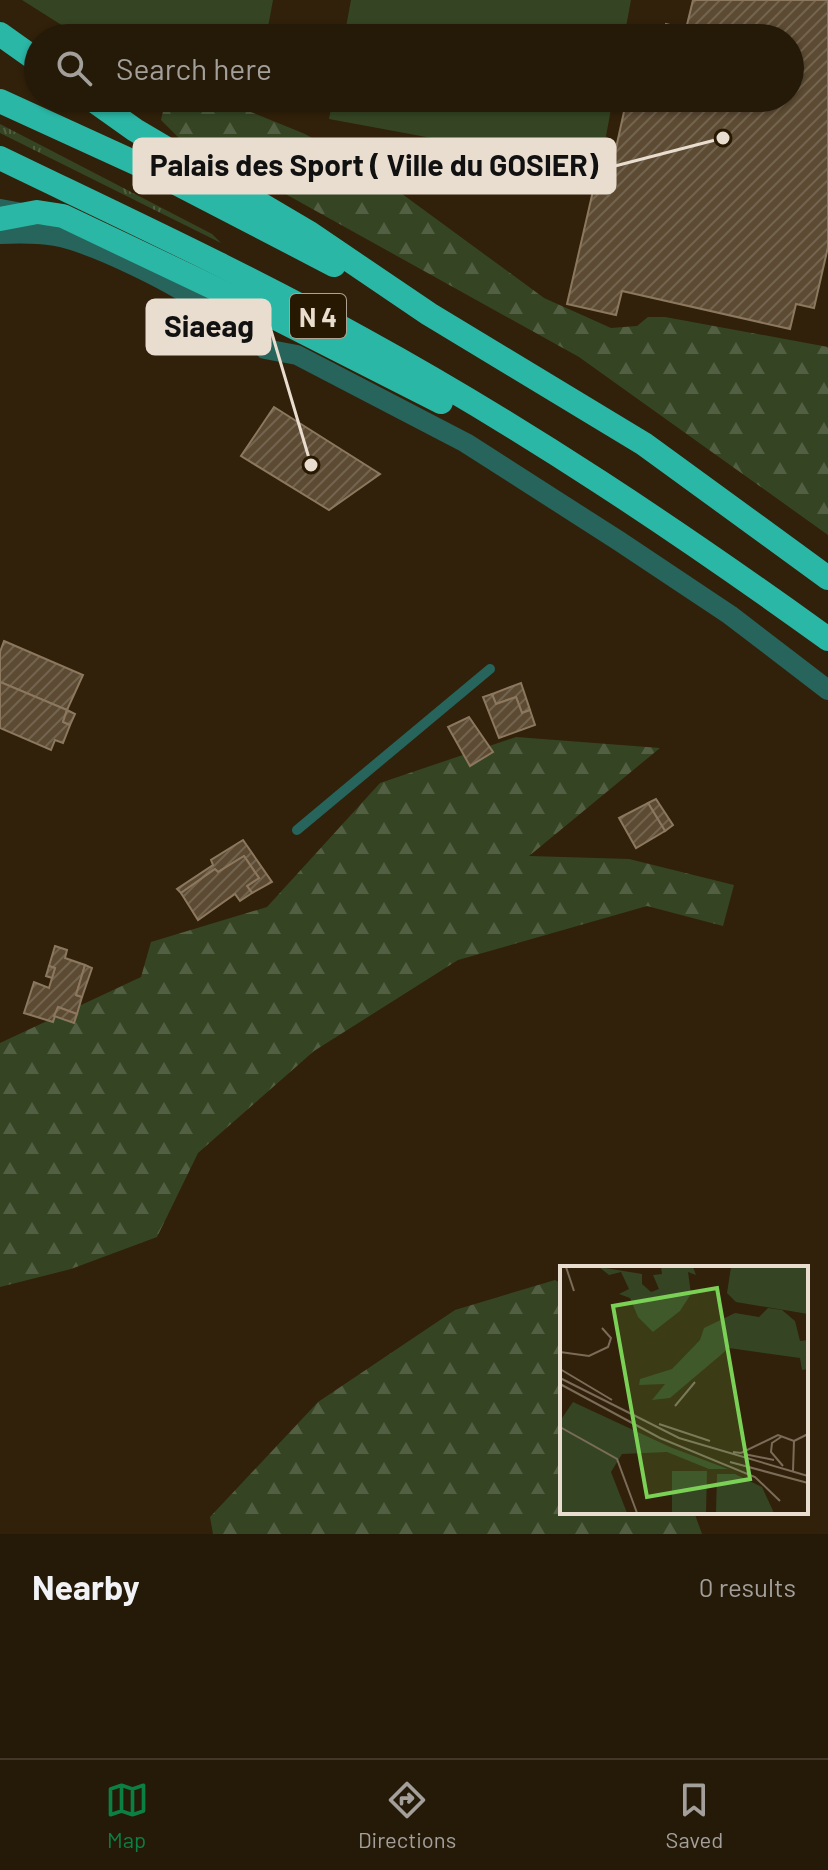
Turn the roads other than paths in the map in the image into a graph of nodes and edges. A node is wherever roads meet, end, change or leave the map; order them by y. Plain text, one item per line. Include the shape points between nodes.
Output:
1 (0, 34) edge
2 (24, 51) edge
3 (0, 101) edge
4 (24, 112) edge
5 (24, 112) edge
6 (110, 112) edge
7 (0, 158) edge
8 (0, 204) edge
9 (37, 212) junction
10 (0, 219) edge
11 (0, 234) edge
12 (250, 305) junction
13 (429, 314) junction
14 (265, 349) dead end
15 (624, 495) junction
16 (828, 578) edge
17 (828, 639) edge
18 (490, 669) dead end
19 (828, 690) edge
20 (297, 830) dead end

1 - 2 highway
3 - 5 highway, N 4
4 - 13 highway, N 4 via 151,170
6 - 13 highway via 308,232
7 - 15 highway, N 4 via 363,339
8 - 9 lane
9 - 10 highway
9 - 12 highway via 63,216
11 - 12 street via 59,237 89,247 202,303 234,332
12 - 15 highway
13 - 16 highway, N 4 via 644,444
14 - 19 street via 297,355 466,443 730,615
15 - 17 highway, N 4
18 - 20 lane

